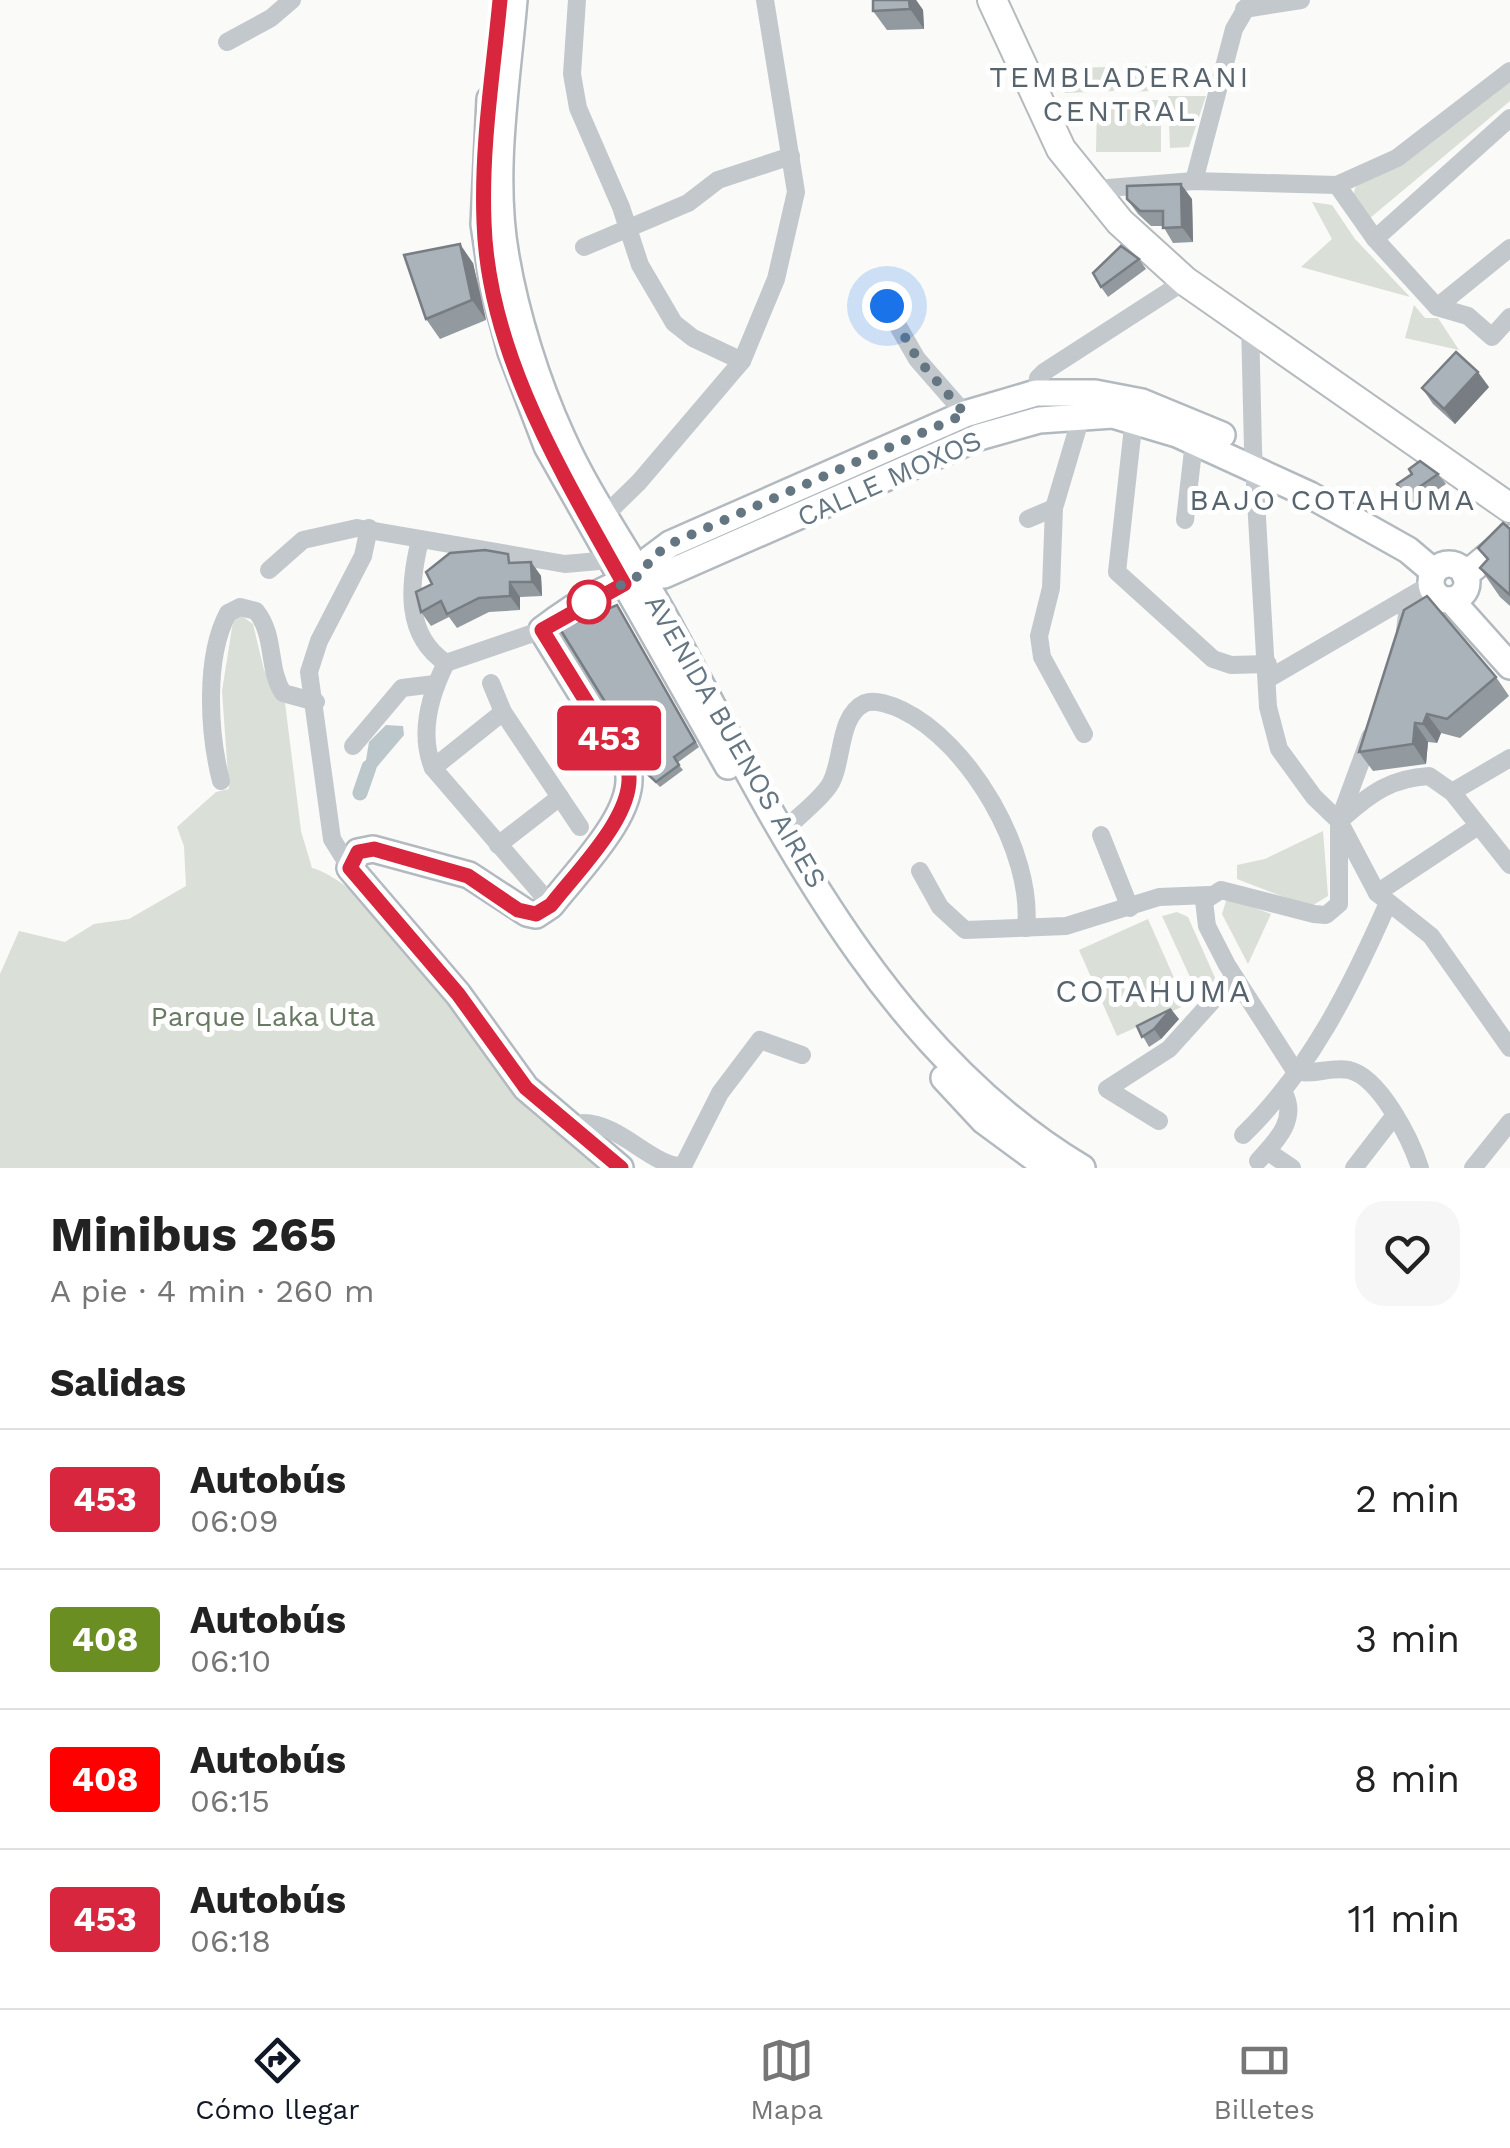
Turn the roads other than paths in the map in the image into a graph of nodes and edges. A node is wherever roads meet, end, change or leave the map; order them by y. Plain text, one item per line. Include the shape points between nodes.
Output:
1 (292, 0) edge
2 (500, 0) edge
3 (514, 0) edge
4 (577, 0) edge
5 (765, 0) edge
6 (992, 0) edge
7 (1293, 1) edge
8 (1247, 4) edge
9 (227, 42) dead end
10 (1510, 71) edge
11 (1510, 118) edge
12 (791, 156) junction
13 (1194, 181) junction
14 (1337, 185) junction
15 (1096, 189) junction
16 (628, 231) junction
17 (1375, 239) junction
18 (584, 247) dead end
19 (1506, 259) edge
20 (1185, 281) junction
21 (1437, 306) junction
22 (876, 311) dead end
23 (1510, 317) edge
24 (1250, 323) junction
25 (742, 361) junction
26 (1036, 393) junction
27 (965, 414) junction
28 (1081, 417) junction
29 (1134, 418) junction
30 (1194, 442) junction
31 (1253, 458) junction
32 (1054, 508) junction
33 (1510, 508) edge
34 (1028, 518) dead end
35 (1185, 520) dead end
36 (600, 521) junction
37 (370, 528) junction
38 (1510, 538) edge
39 (420, 540) junction
40 (610, 560) junction
41 (268, 570) dead end
42 (636, 577) junction
43 (1449, 579) junction
44 (542, 630) junction
45 (1510, 640) edge
46 (1398, 652) edge
47 (446, 663) junction
48 (1510, 666) edge
49 (1268, 672) junction
50 (490, 683) dead end
51 (435, 684) junction
52 (316, 702) junction
53 (503, 712) junction
54 (1374, 724) edge
55 (1084, 734) dead end
56 (353, 746) dead end
57 (1510, 758) edge
58 (433, 768) junction
59 (221, 782) dead end
60 (1452, 792) junction
61 (560, 796) junction
62 (1340, 821) junction
63 (1478, 826) junction
64 (580, 827) dead end
65 (784, 830) junction
66 (1101, 835) dead end
67 (498, 846) junction
68 (1510, 865) edge
69 (350, 868) junction
70 (920, 871) dead end
71 (1208, 895) junction
72 (1383, 898) junction
73 (551, 905) junction
74 (1130, 908) junction
75 (1026, 928) junction
76 (1234, 977) junction
77 (1510, 1048) edge
78 (802, 1055) dead end
79 (1295, 1071) junction
80 (1284, 1092) junction
81 (1395, 1115) junction
82 (1159, 1120) dead end
83 (1510, 1122) edge
84 (575, 1130) junction
85 (1243, 1135) dead end
86 (620, 1168) edge
87 (1048, 1168) edge
88 (1082, 1168) edge
89 (1292, 1168) edge
90 (1354, 1168) edge
91 (1420, 1168) edge
92 (1473, 1168) edge

1 - 9 street
2 - 36 main road, AVENIDA BUENOS AIRES via 484,152 487,256 511,352 546,446
3 - 36 main road, AVENIDA BUENOS AIRES via 501,176 506,256 562,437
4 - 16 street via 572,74 578,108
5 - 12 street
6 - 15 main road via 1060,149
7 - 8 street
8 - 13 street via 1234,28
10 - 14 street via 1397,158
11 - 17 street
12 - 16 street via 718,180 688,203
12 - 25 street via 794,213
13 - 14 street
13 - 15 street
14 - 17 street
15 - 20 main road via 1120,222
16 - 18 street
16 - 25 street via 674,323
17 - 21 street
19 - 21 street
20 - 24 main road
20 - 26 street via 1044,372
21 - 23 street via 1468,316 1492,337
22 - 27 street via 887,306 917,358
24 - 31 street
24 - 33 main road
25 - 36 street
26 - 27 main road, CALLE MOXOS
26 - 31 main road, CALLE MOXOS via 1142,402
27 - 42 main road, CALLE MOXOS via 670,544
28 - 29 main road, CALLE MOXOS
28 - 32 street
28 - 42 main road, CALLE MOXOS via 1039,420 979,437 664,575
29 - 30 main road
29 - 49 street via 1117,572 1213,658
30 - 31 main road
30 - 35 street
31 - 43 main road via 1316,478 1403,528
31 - 49 street
32 - 34 street
32 - 55 street via 1051,588 1039,636 1042,657
36 - 40 main road, AVENIDA BUENOS AIRES
36 - 42 main road, AVENIDA BUENOS AIRES
37 - 39 street
37 - 41 street via 303,540
37 - 52 street via 309,672
38 - 43 main road
39 - 40 street via 566,564
39 - 47 street via 415,628 428,651
40 - 42 main road, AVENIDA BUENOS AIRES
42 - 44 main road
42 - 65 main road, AVENIDA BUENOS AIRES
42 - 87 main road, AVENIDA BUENOS AIRES via 838,950 984,1120
43 - 45 main road
43 - 46 street
43 - 48 main road
43 - 49 street
44 - 47 street
44 - 73 main road via 631,780 622,812
47 - 51 street
49 - 62 street via 1279,750
50 - 53 street
51 - 56 street via 402,688
51 - 58 street via 425,741
52 - 59 street via 284,693 277,683 270,635 256,611 240,607 228,613 210,707
52 - 69 street via 332,839
53 - 58 street
53 - 61 street
54 - 62 street
57 - 60 street
58 - 67 street
60 - 62 street via 1429,776 1410,777 1371,793
60 - 63 street
61 - 64 street
61 - 67 street
62 - 71 street via 1343,890 1340,904 1326,915 1229,890
62 - 72 street
63 - 68 street
63 - 72 street
65 - 75 street via 830,785 850,718 860,706 871,701 924,721 991,802 1014,852
65 - 88 main road, AVENIDA BUENOS AIRES via 894,1000 993,1104
66 - 74 street
67 - 73 street
69 - 73 main road via 358,852 374,849 468,876 527,913
69 - 84 main road via 458,994 526,1088
70 - 75 street via 940,907 965,930
71 - 74 street via 1159,897
71 - 76 street via 1208,926
72 - 77 street via 1431,936
72 - 79 street via 1343,1004
74 - 75 street via 1080,924
76 - 79 street
76 - 82 street via 1169,1050 1107,1089
78 - 84 street via 760,1040 720,1093 683,1166 669,1166 608,1126 583,1123
79 - 80 street
79 - 81 street via 1345,1068 1361,1074
80 - 85 street
80 - 89 street via 1288,1119 1263,1156
81 - 90 street
81 - 91 street via 1410,1134
83 - 92 street
84 - 86 main road

